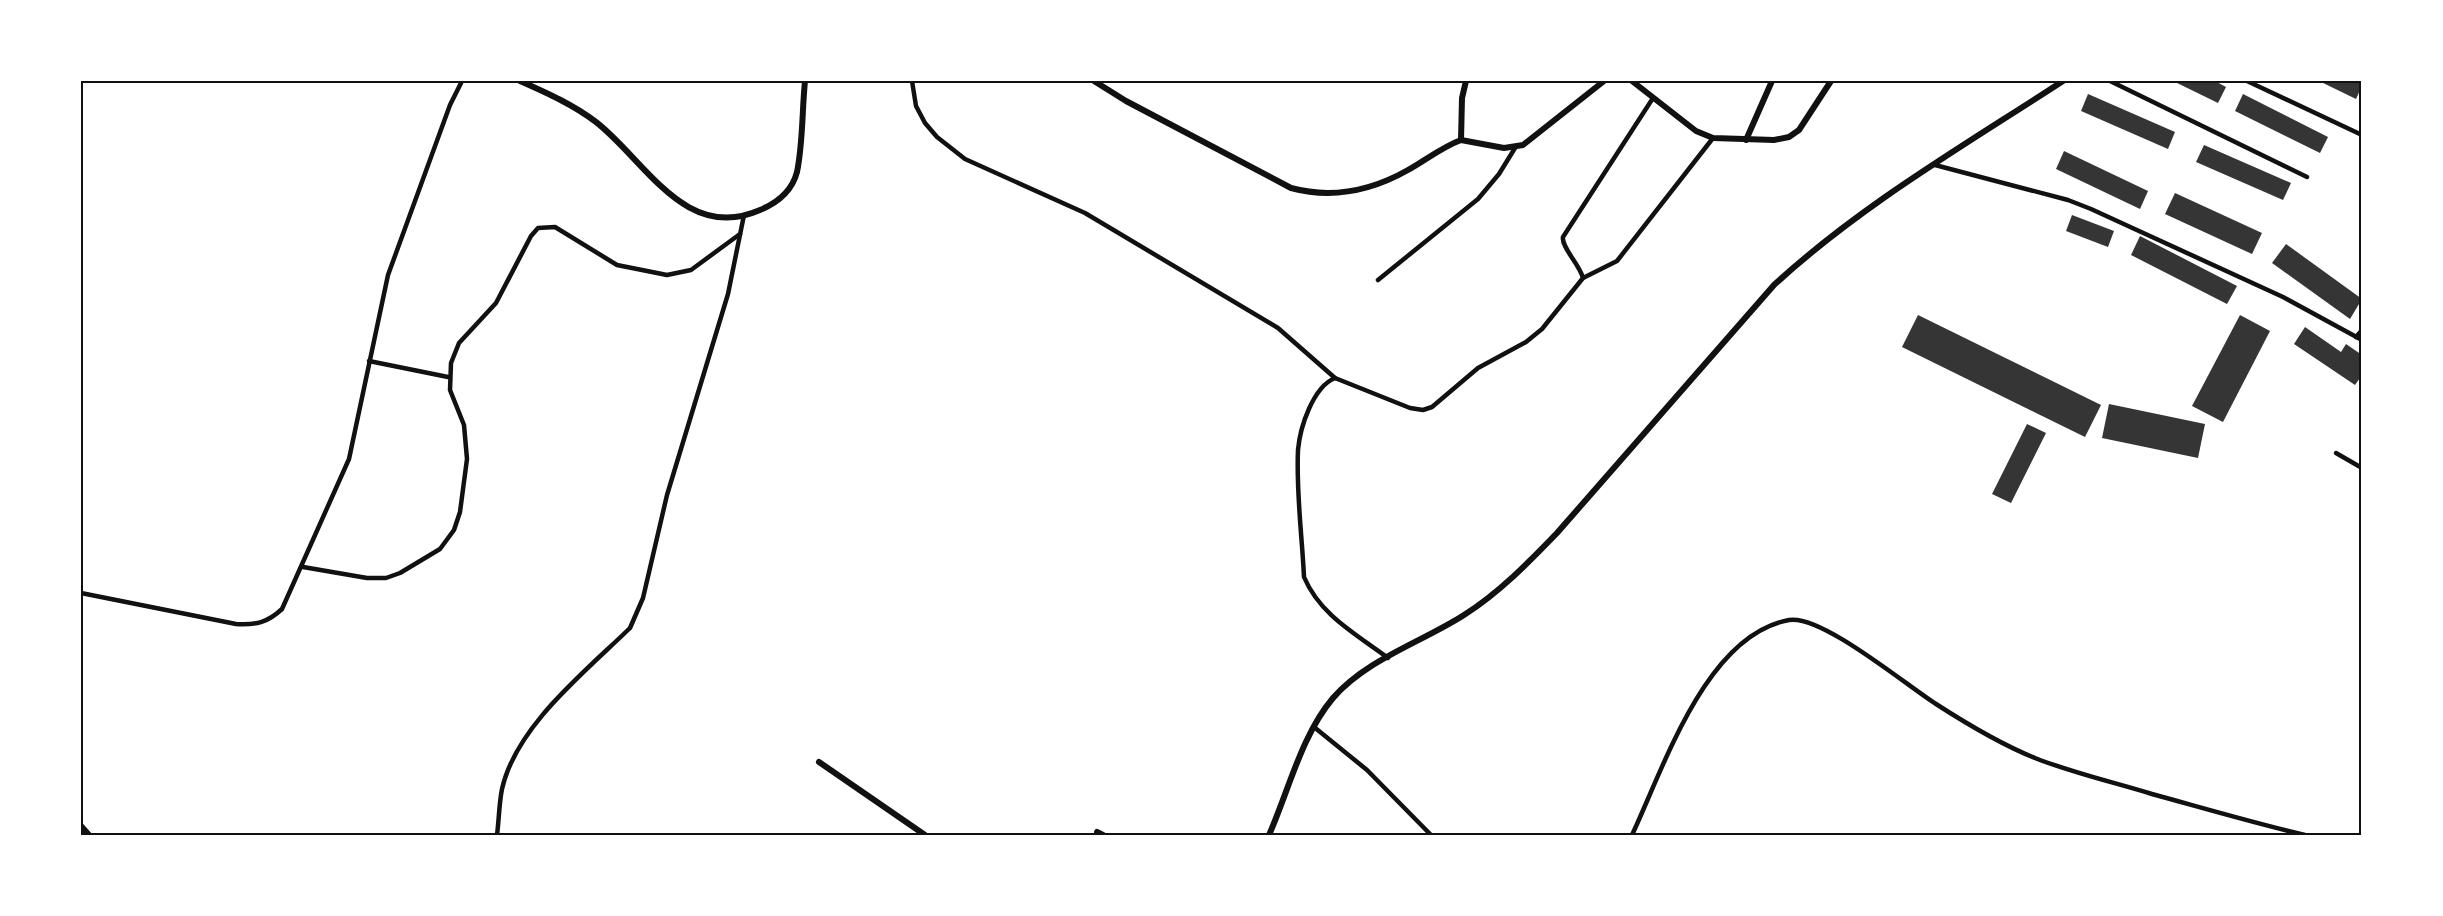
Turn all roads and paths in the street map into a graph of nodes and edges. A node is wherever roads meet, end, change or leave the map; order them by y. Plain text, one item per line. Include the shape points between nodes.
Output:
1 (462, 81) edge
2 (520, 81) edge
3 (805, 81) edge
4 (912, 81) edge
5 (1094, 81) edge
6 (1466, 81) edge
7 (1604, 81) edge
8 (1632, 81) edge
9 (1772, 81) edge
10 (1831, 81) edge
11 (2063, 81) edge
12 (2110, 81) edge
13 (2247, 81) edge
14 (1653, 98) junction
15 (2362, 135) edge
16 (1713, 138) junction
17 (1461, 140) junction
18 (1746, 140) junction
19 (1515, 148) junction
20 (1935, 165) junction
21 (2307, 177) dead end
22 (744, 215) junction
23 (740, 234) junction
24 (1583, 278) junction
25 (1378, 280) dead end
26 (2362, 330) edge
27 (2356, 337) junction
28 (2362, 340) edge
29 (369, 361) junction
30 (448, 377) junction
31 (1335, 378) junction
32 (2336, 453) dead end
33 (2362, 468) edge
34 (303, 567) junction
35 (81, 593) edge
36 (1389, 658) junction
37 (1314, 727) junction
38 (819, 762) dead end
39 (81, 826) edge
40 (89, 835) edge
41 (497, 835) edge
42 (925, 835) edge
43 (1269, 835) edge
44 (1431, 835) edge
45 (1632, 835) edge
46 (2305, 835) edge

1 - 29 lane via 388,274
2 - 22 street via 571,104 599,125 679,203 718,216
3 - 22 street via 796,173 789,190 773,204
4 - 31 lane via 916,106 925,123 965,159 1105,225 1278,327
5 - 17 street via 1291,188 1314,194 1338,194 1381,184
6 - 17 street
7 - 19 street
8 - 14 street
9 - 18 street
10 - 18 street via 1799,130 1789,137
11 - 20 street
12 - 21 lane
13 - 15 lane
14 - 16 street via 1696,131
14 - 24 lane via 1563,237 1562,242
16 - 18 street
16 - 24 lane via 1617,261
17 - 19 street
19 - 25 lane via 1478,199
20 - 27 lane via 2091,209 2283,297
20 - 36 street via 1852,219 1774,285 1595,491 1521,569 1466,614
22 - 23 lane
23 - 30 lane via 691,270 667,275 617,265 555,227 538,228 496,303 459,343
23 - 41 lane via 728,294 667,495 643,598 630,628 579,676 534,727 502,789
24 - 31 lane via 1526,342 1478,368 1432,408 1410,408
26 - 27 lane
27 - 28 lane
29 - 30 lane
29 - 34 lane via 349,459
30 - 34 lane via 464,425 467,459 460,512 454,530 440,549 386,578
31 - 36 lane via 1315,398 1298,449 1304,577 1323,610
32 - 33 lane
34 - 35 lane via 282,609 271,620 255,625
36 - 37 street via 1362,672 1334,698
37 - 43 street
37 - 44 lane via 1368,770
38 - 42 street
39 - 40 street
45 - 46 lane via 1691,707 1709,678 1746,639 1792,619 1832,632 1936,704 2035,758 2248,822

